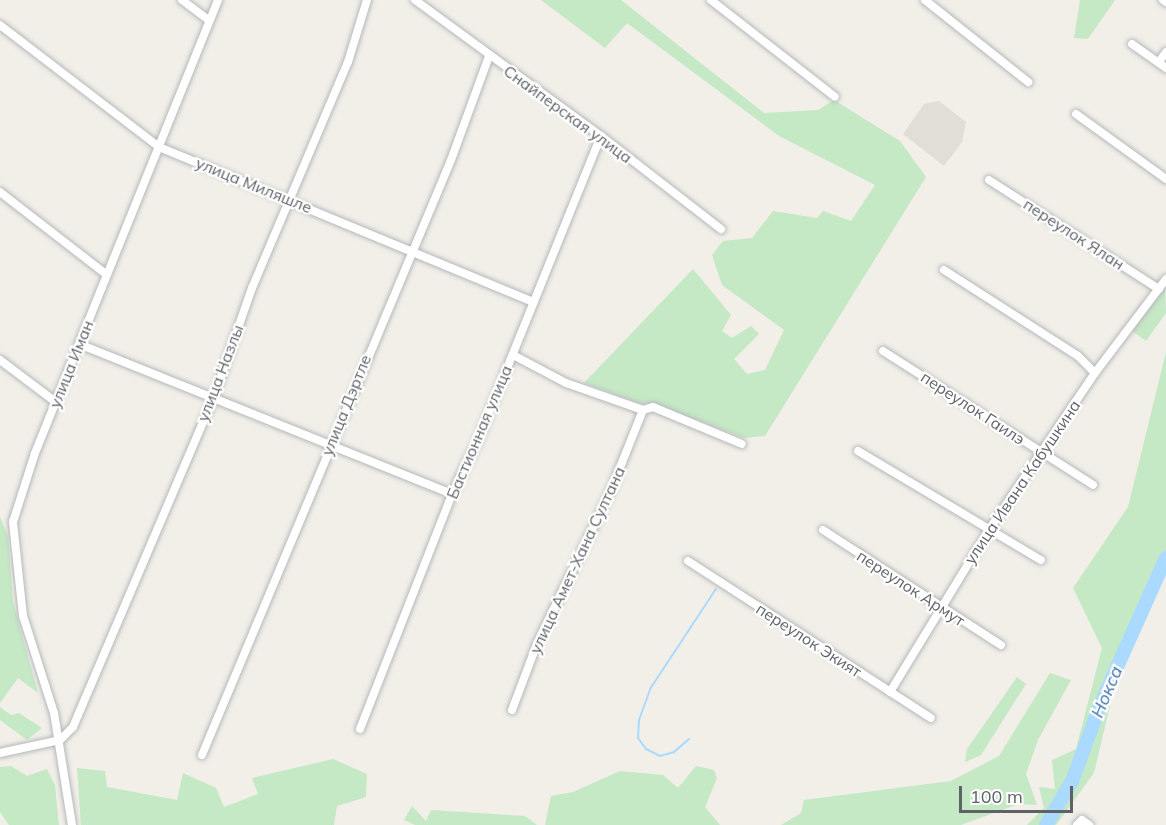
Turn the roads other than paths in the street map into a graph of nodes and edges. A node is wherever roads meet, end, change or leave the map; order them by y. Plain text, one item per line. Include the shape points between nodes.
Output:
1 (182, 0) edge
2 (218, 0) edge
3 (367, 0) edge
4 (415, 0) edge
5 (711, 0) edge
6 (925, 0) edge
7 (209, 20) junction
8 (0, 25) edge
9 (1132, 44) dead end
10 (1166, 52) edge
11 (489, 56) junction
12 (1162, 65) edge
13 (1028, 82) dead end
14 (836, 97) dead end
15 (1076, 114) dead end
16 (601, 136) junction
17 (159, 147) junction
18 (1166, 179) edge
19 (989, 180) dead end
20 (0, 192) edge
21 (289, 199) junction
22 (720, 229) dead end
23 (411, 249) junction
24 (944, 270) dead end
25 (107, 274) junction
26 (1166, 279) edge
27 (1159, 289) junction
28 (533, 302) junction
29 (79, 344) junction
30 (883, 351) dead end
31 (513, 355) junction
32 (0, 360) edge
33 (1095, 373) junction
34 (214, 397) junction
35 (57, 403) junction
36 (643, 410) junction
37 (742, 444) dead end
38 (329, 448) junction
39 (858, 451) dead end
40 (1042, 453) junction
41 (1093, 484) dead end
42 (452, 494) junction
43 (823, 530) dead end
44 (989, 530) junction
45 (1041, 560) dead end
46 (688, 561) dead end
47 (940, 607) junction
48 (1001, 645) dead end
49 (890, 693) junction
50 (512, 710) dead end
51 (932, 718) dead end
52 (360, 729) dead end
53 (60, 740) junction
54 (0, 753) edge
55 (202, 754) dead end
56 (72, 825) edge

1 - 7 street
2 - 7 street, улица Иман
3 - 21 street, улица Назлы via 348,62
4 - 11 street, Снайперская улица
5 - 14 street
6 - 13 street
7 - 17 street, улица Иман
8 - 17 street, улица Миляшле
9 - 12 street
10 - 12 street
11 - 16 street, Снайперская улица
11 - 23 street, улица Дэртле via 451,160
15 - 18 street
16 - 22 street, Снайперская улица
16 - 28 street, Бастионная улица
17 - 21 street, улица Миляшле
17 - 25 street, улица Иман
19 - 27 street, переулок Ялан
20 - 25 street
21 - 23 street, улица Миляшле
21 - 34 street, улица Назлы via 252,288
23 - 28 street, улица Миляшле
23 - 38 street, улица Дэртле
24 - 33 street via 1078,356
25 - 29 street, улица Иман
26 - 27 street, улица Ивана Кабушкина
27 - 33 street, улица Ивана Кабушкина
28 - 31 street, Бастионная улица
29 - 34 street
29 - 35 street, улица Иман
30 - 40 street, переулок Гаилэ
31 - 36 street via 566,383
31 - 42 street, Бастионная улица
32 - 35 street
33 - 40 street, улица Ивана Кабушкина
34 - 38 street
34 - 53 street, улица Назлы via 174,483 88,694 68,734
35 - 53 street, улица Иман via 13,522 23,616
36 - 37 street via 653,407
36 - 50 street, улица Амет-Хана Султана via 611,490 537,644
38 - 42 street
38 - 55 street, улица Дэртле
39 - 44 street
40 - 41 street, переулок Гаилэ
40 - 44 street, улица Ивана Кабушкина
42 - 52 street, Бастионная улица
43 - 47 street, переулок Армут
44 - 45 street
44 - 47 street, улица Ивана Кабушкина
46 - 49 street, переулок Экият
47 - 48 street, переулок Армут
47 - 49 street, улица Ивана Кабушкина
49 - 51 street, переулок Экият
53 - 54 street
53 - 56 street, улица Иман

